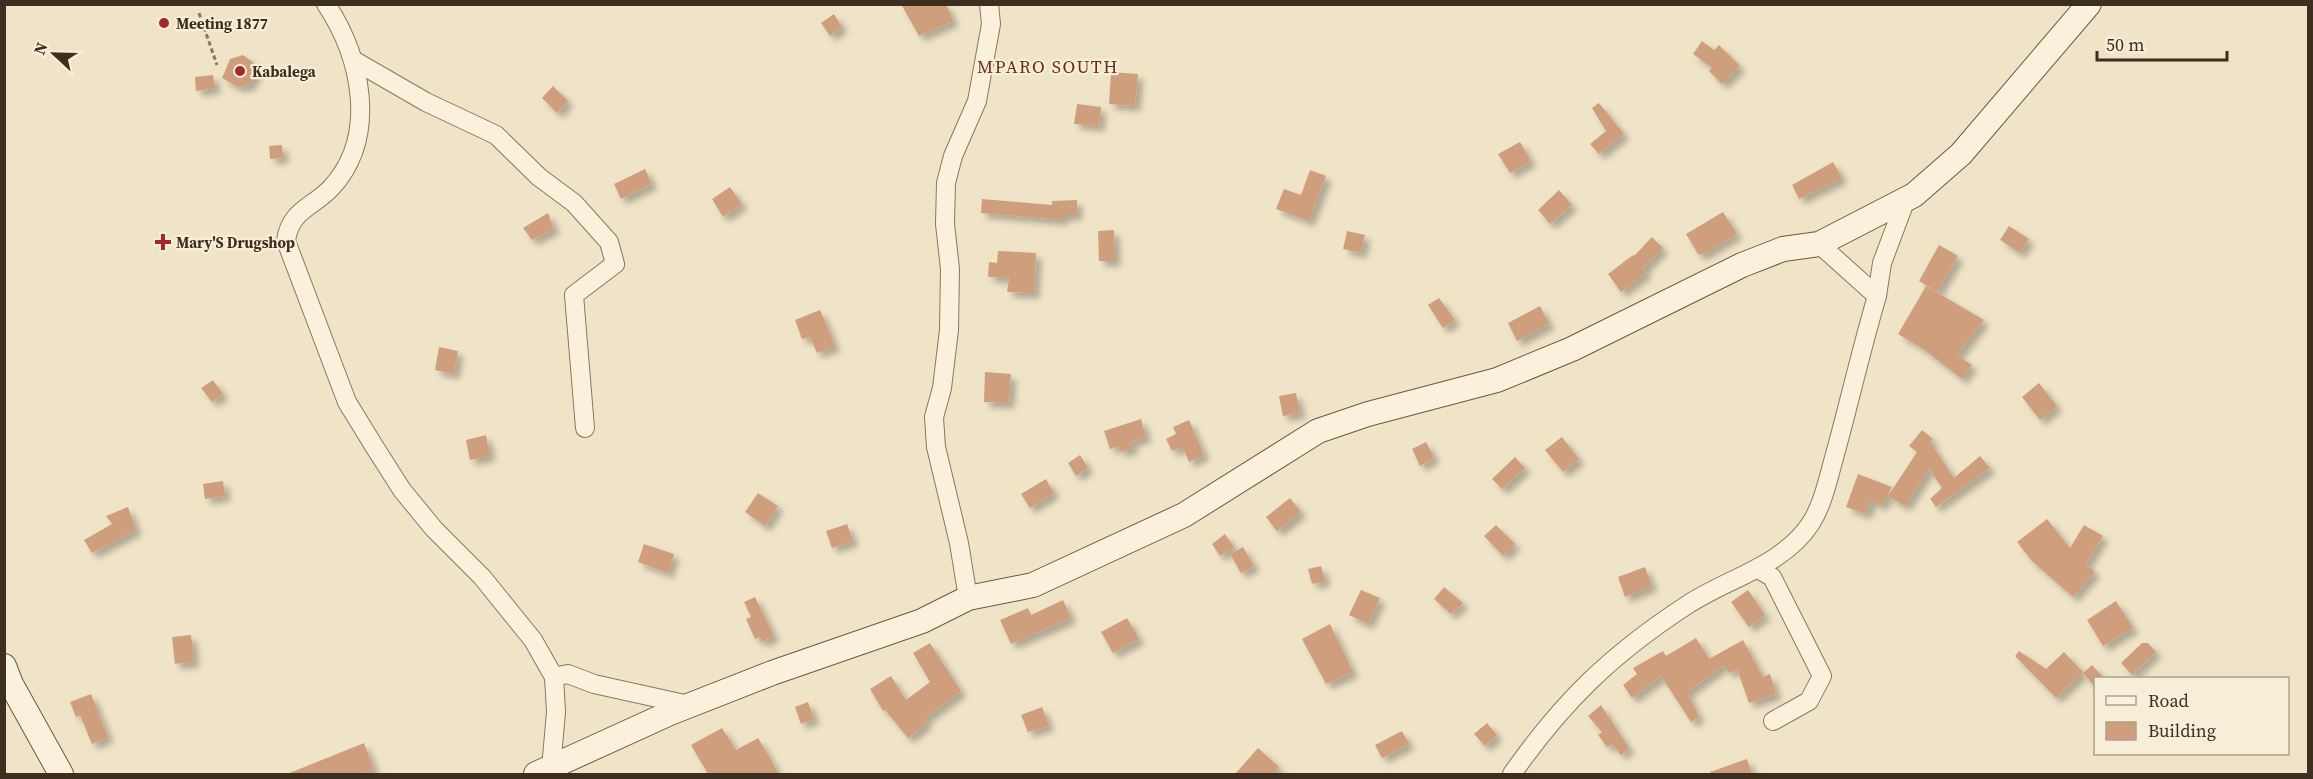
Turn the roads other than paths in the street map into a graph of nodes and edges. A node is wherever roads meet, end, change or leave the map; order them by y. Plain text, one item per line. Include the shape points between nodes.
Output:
1 (326, 4) edge
2 (989, 4) edge
3 (2089, 4) edge
4 (355, 61) junction
5 (1906, 199) junction
6 (1819, 244) junction
7 (1877, 296) junction
8 (585, 428) dead end
9 (1758, 569) junction
10 (968, 598) junction
11 (7, 676) edge
12 (554, 677) junction
13 (689, 705) junction
14 (1773, 721) dead end
15 (548, 772) edge
16 (61, 774) edge
17 (1512, 774) edge

1 - 4 street
2 - 10 street via 991,24 977,101 953,156 946,183 949,330 934,417 936,447
3 - 5 street via 1961,154
4 - 8 street via 426,102 496,135 539,177 573,203 609,242 615,264 574,295
4 - 12 street via 360,124 351,154 332,186 292,220 286,241 289,254 347,402 396,482 511,611
5 - 6 street
5 - 7 street via 1882,262
6 - 7 street
6 - 10 street via 1783,249 1742,265 1572,349 1497,380 1368,414 1318,432 1184,515 1033,585
7 - 9 street via 1815,513 1794,542
9 - 14 street via 1772,577 1822,676 1809,701
9 - 17 street via 1688,604 1612,658 1547,725
10 - 13 street via 922,621
11 - 16 street
12 - 13 street via 568,674 594,684
12 - 15 street via 556,712
13 - 15 street

